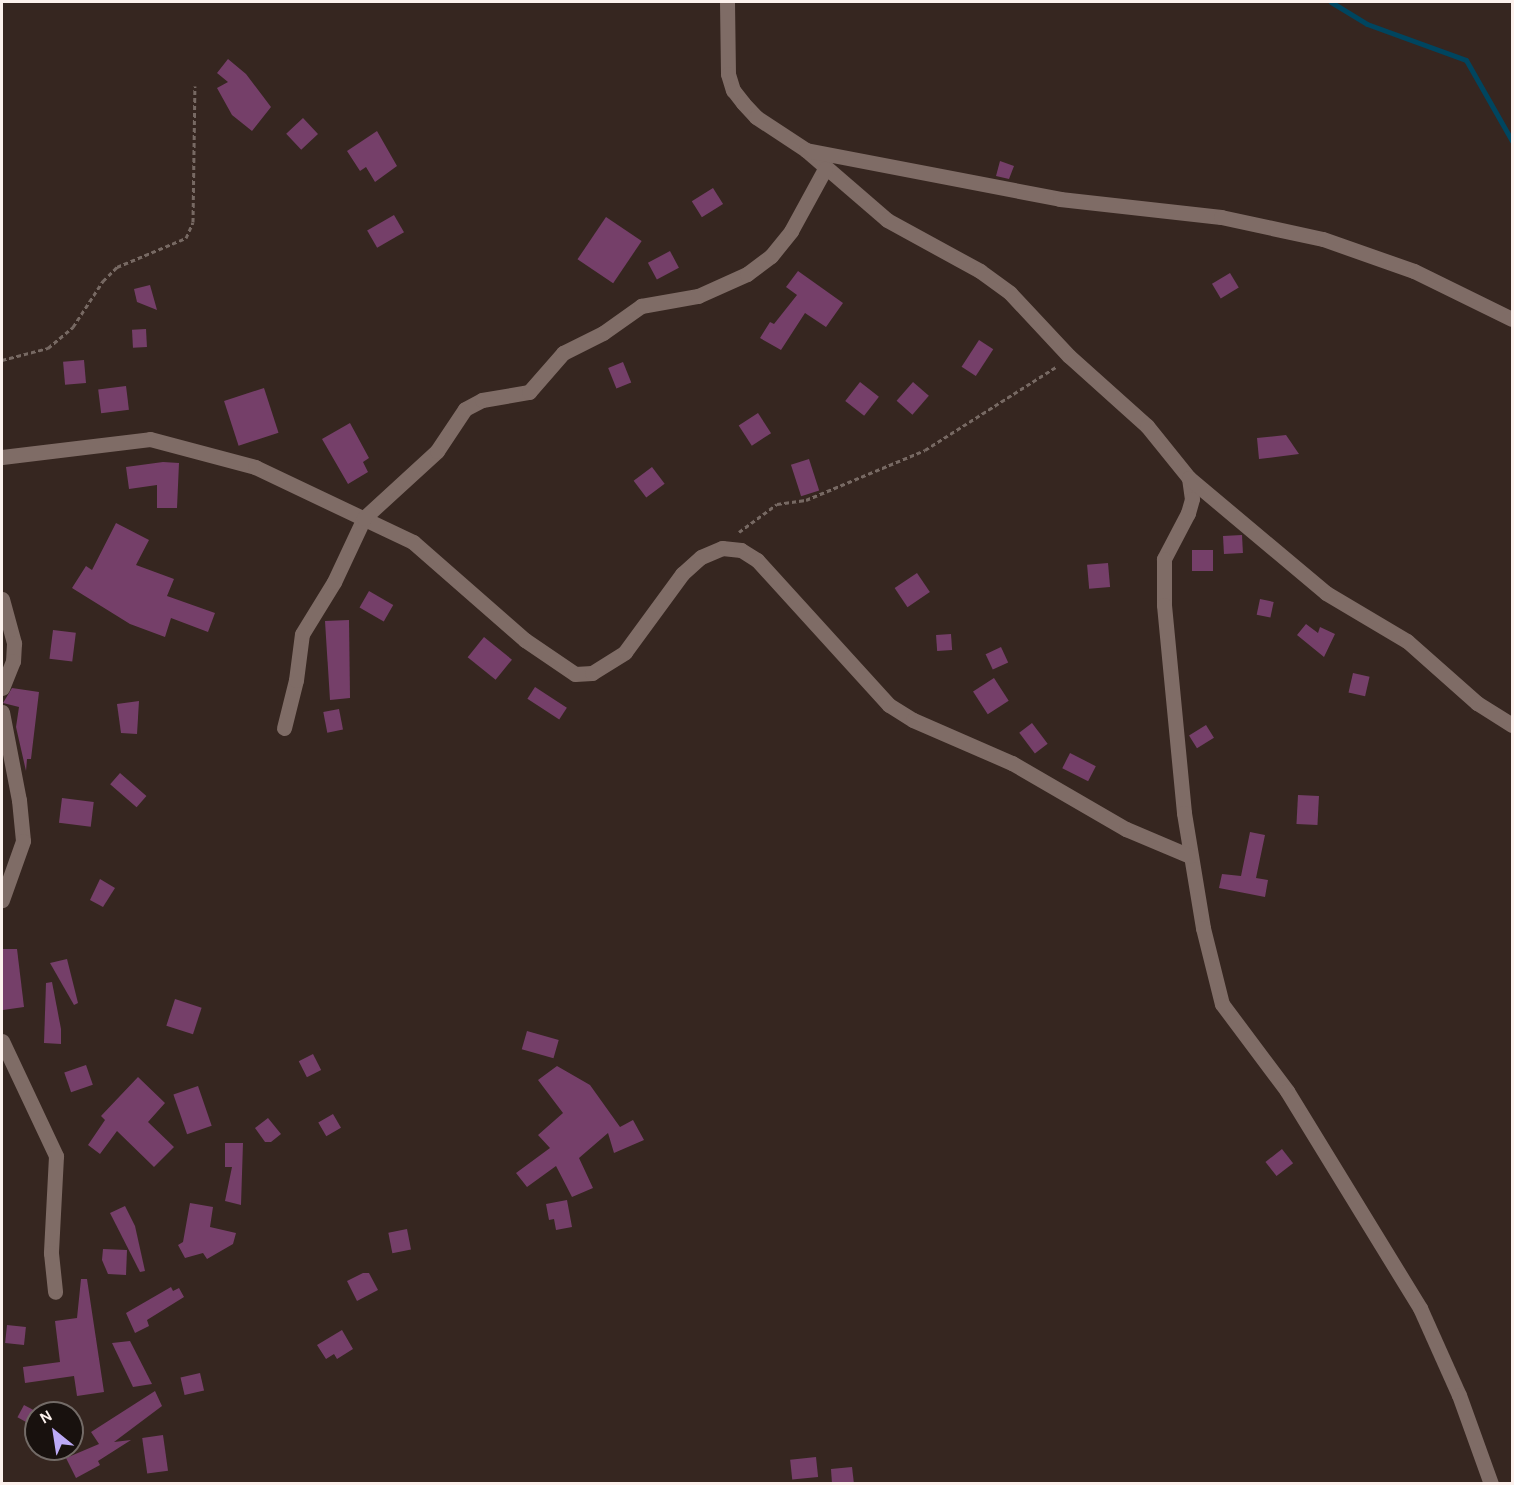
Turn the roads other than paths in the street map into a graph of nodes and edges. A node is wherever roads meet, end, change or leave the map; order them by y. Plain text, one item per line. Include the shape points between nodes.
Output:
1 (727, 2) edge
2 (806, 150) junction
3 (825, 169) junction
4 (1512, 318) edge
5 (2, 457) edge
6 (1189, 478) junction
7 (364, 518) junction
8 (2, 598) edge
9 (2, 688) edge
10 (2, 712) edge
11 (1512, 725) edge
12 (284, 728) dead end
13 (1190, 856) junction
14 (2, 900) edge
15 (2, 1041) edge
16 (55, 1292) dead end
17 (1491, 1484) edge

1 - 2 street via 728,74 733,90 756,117
2 - 3 street
2 - 4 street via 1060,199 1221,217 1323,239 1414,271
3 - 6 street via 887,220 1003,287 1069,356 1147,426
3 - 7 street via 791,231 771,256 747,274 698,296 656,302 625,314 603,333 563,353 529,392 472,404 460,415 437,451
5 - 7 street via 126,439 173,442 279,477
6 - 11 street via 1326,593 1407,641 1477,703
6 - 13 street via 1192,499 1164,559 1163,579
7 - 12 street via 334,582 302,634
7 - 13 street via 413,542 525,640 575,674 592,673 625,652 682,574 701,557 722,548 741,550 757,560 889,705 913,720 1012,763 1126,829
8 - 9 street via 14,643 13,661
10 - 14 street via 14,766 23,841
13 - 17 street via 1222,1004 1287,1091 1420,1308 1459,1395
15 - 16 street via 56,1156 51,1253

